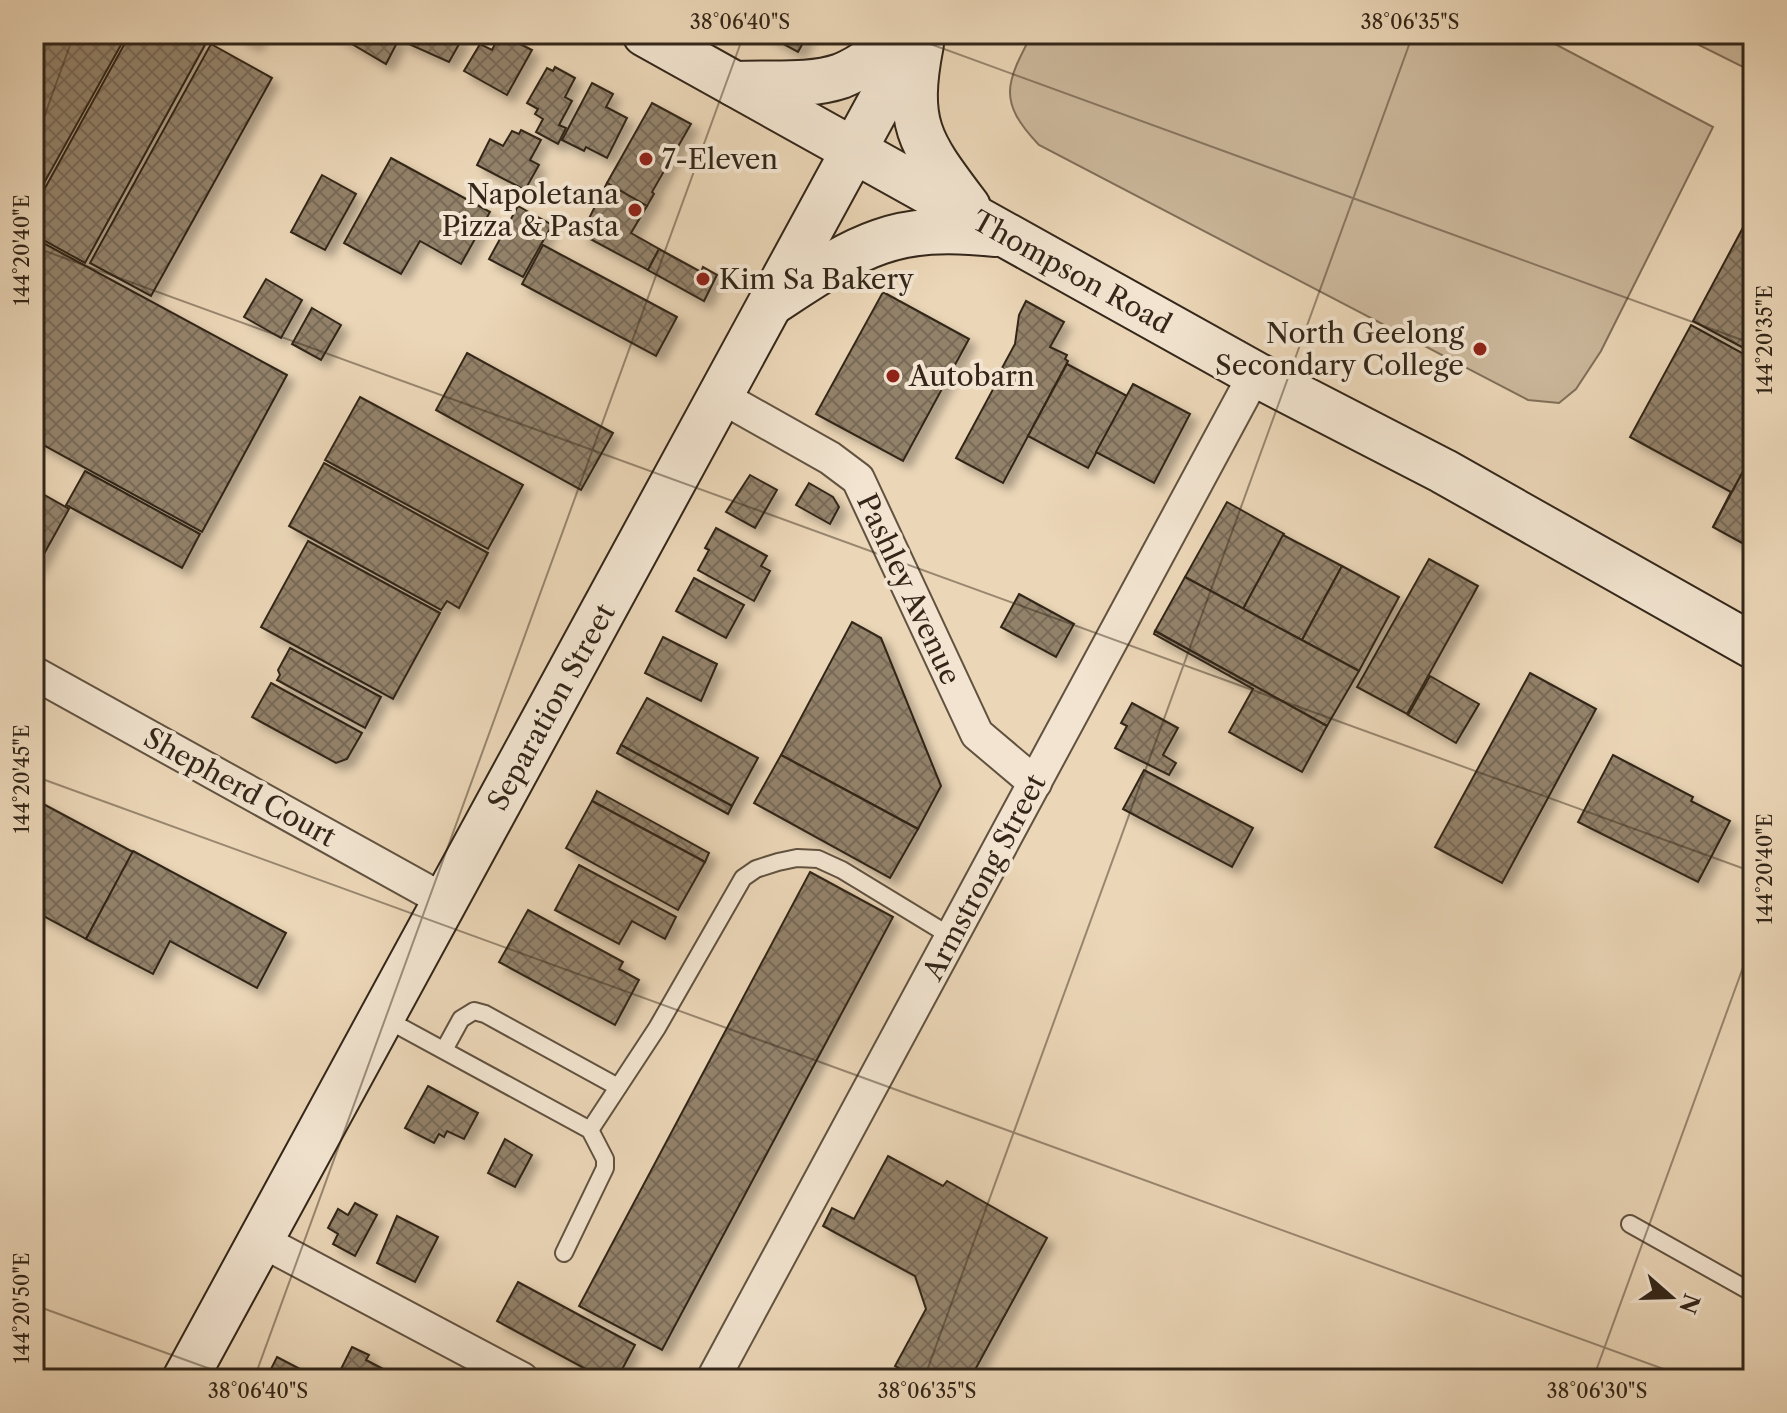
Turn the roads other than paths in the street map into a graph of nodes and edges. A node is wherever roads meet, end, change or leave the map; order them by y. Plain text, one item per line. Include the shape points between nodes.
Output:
1 (645, 34) edge
2 (903, 34) edge
3 (920, 34) edge
4 (735, 84) junction
5 (853, 150) junction
6 (991, 227) junction
7 (770, 304) junction
8 (1255, 374) junction
9 (720, 396) junction
10 (1753, 646) edge
11 (34, 673) edge
12 (1035, 783) junction
13 (445, 901) junction
14 (952, 937) junction
15 (383, 1017) junction
16 (444, 1050) junction
17 (618, 1087) junction
18 (590, 1130) junction
19 (1630, 1224) dead end
20 (262, 1241) junction
21 (564, 1253) dead end
22 (1753, 1293) edge
23 (185, 1379) edge
24 (522, 1379) edge
25 (713, 1379) edge

1 - 4 main road, Thompson Road
2 - 4 main road via 837,77
3 - 5 main road, Separation Street
3 - 6 main road via 913,92 918,126 942,174
4 - 5 main road, Thompson Road
5 - 6 main road, Thompson Road
5 - 7 main road, Separation Street
6 - 7 main road via 886,238 840,259
6 - 8 main road, Thompson Road
7 - 9 main road, Separation Street
8 - 10 main road, Thompson Road via 1443,471
8 - 12 street, Armstrong Street
9 - 12 street, Pashley Avenue via 858,479 977,734
9 - 13 main road, Separation Street
11 - 13 street, Shepherd Court
12 - 14 street, Armstrong Street
13 - 15 main road, Separation Street
14 - 17 lane via 818,859 797,858 756,869 743,878
14 - 25 street, Armstrong Street
15 - 16 lane
15 - 20 main road, Separation Street
16 - 17 lane via 461,1019 474,1011
16 - 18 lane
17 - 18 lane
18 - 21 lane via 605,1168
19 - 22 lane
20 - 23 main road, Separation Street
20 - 24 street

